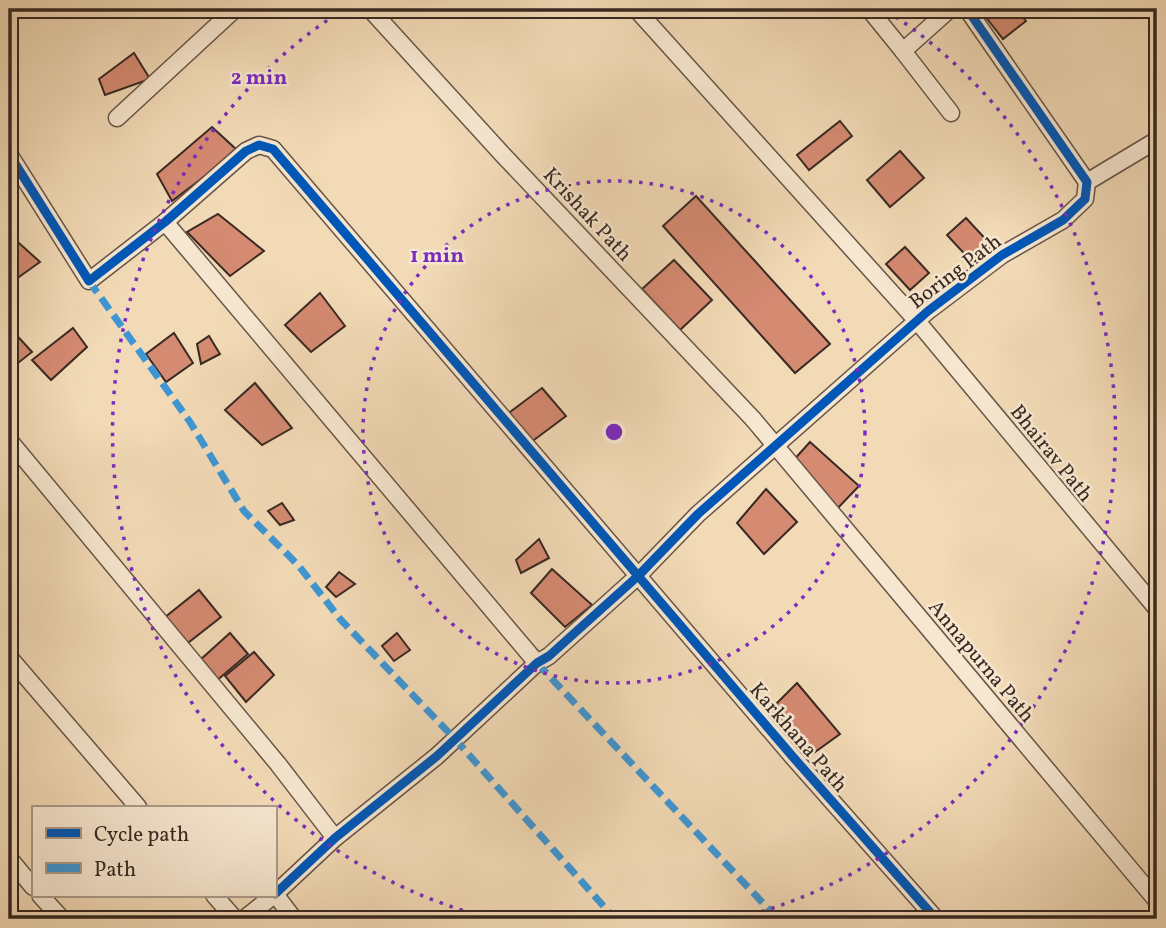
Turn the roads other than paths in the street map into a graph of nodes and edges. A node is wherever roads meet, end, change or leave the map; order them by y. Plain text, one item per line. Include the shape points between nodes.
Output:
1 (235, 9) edge
2 (370, 9) edge
3 (636, 9) edge
4 (869, 9) edge
5 (950, 9) edge
6 (967, 9) edge
7 (903, 51) junction
8 (951, 113) dead end
9 (117, 118) dead end
10 (1157, 141) edge
11 (9, 154) edge
12 (1087, 182) junction
13 (165, 222) junction
14 (917, 321) junction
15 (9, 440) edge
16 (775, 447) junction
17 (638, 576) junction
18 (1157, 610) edge
19 (9, 657) edge
20 (537, 663) junction
21 (137, 806) edge
22 (335, 838) junction
23 (9, 859) edge
24 (32, 886) edge
25 (276, 893) edge
26 (276, 895) edge
27 (42, 897) edge
28 (216, 897) edge
29 (271, 897) edge
30 (1157, 901) edge
31 (62, 919) edge
32 (235, 919) edge
33 (244, 919) edge
34 (294, 919) edge
35 (936, 919) edge

1 - 9 street
2 - 16 street, Krishak Path via 754,419
3 - 14 street, Bhairav Path
4 - 7 street
5 - 7 street
6 - 12 street
7 - 8 street
10 - 12 street
11 - 13 street via 89,281
12 - 14 street, Boring Path via 1084,199 1063,220 1002,255
13 - 17 street, Karkhana Path via 246,151 259,145 273,149
13 - 20 street
14 - 16 street, Boring Path
14 - 18 street, Bhairav Path
15 - 22 street
16 - 17 street, Boring Path via 698,514
16 - 30 street, Annapurna Path
17 - 20 street, Boring Path
17 - 35 street, Karkhana Path
19 - 21 street
20 - 22 street, Boring Path via 437,756
22 - 25 street, Boring Path
23 - 24 street
26 - 34 street
27 - 31 street
28 - 32 street
29 - 33 street, Boring Path

